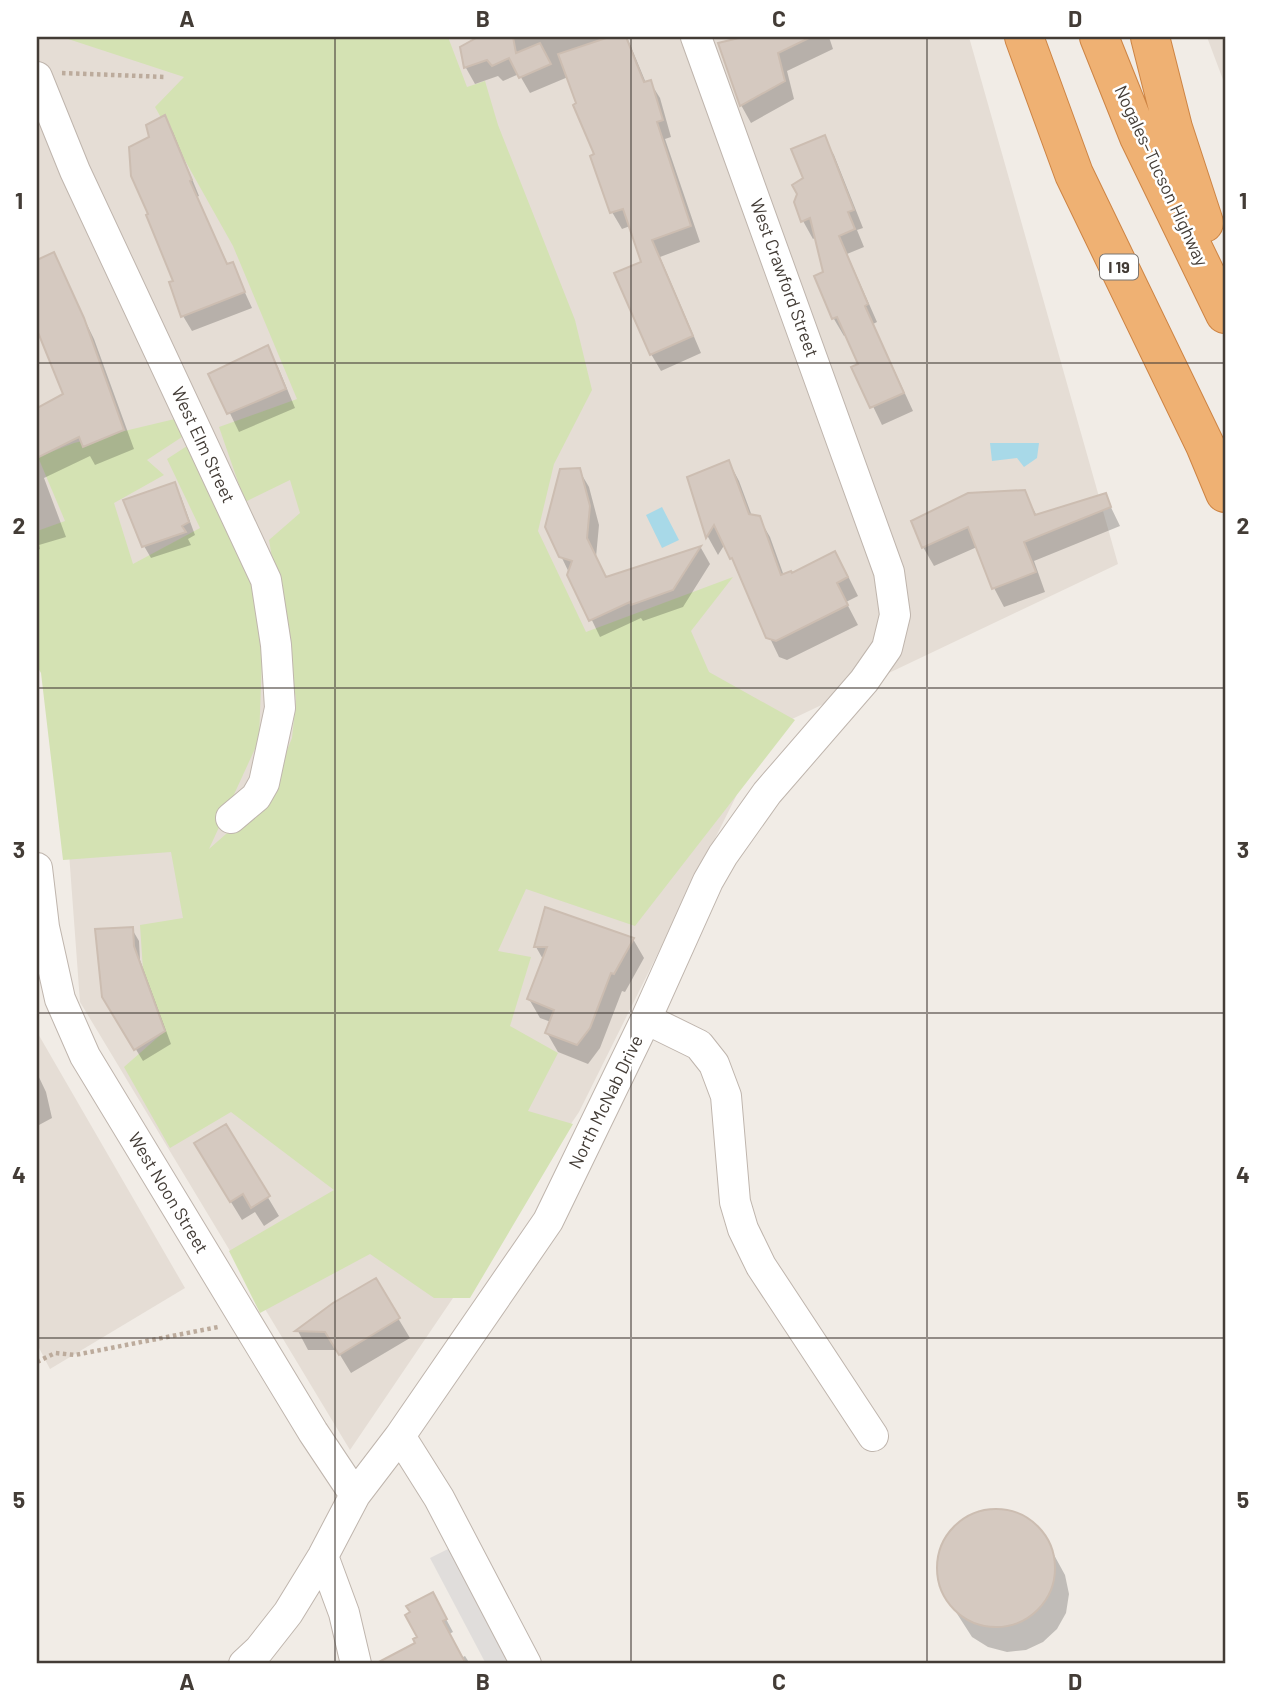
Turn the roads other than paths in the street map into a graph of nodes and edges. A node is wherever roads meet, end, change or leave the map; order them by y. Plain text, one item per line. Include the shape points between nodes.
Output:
1 (696, 37) edge
2 (1024, 37) edge
3 (1098, 37) edge
4 (1150, 37) edge
5 (43, 75) edge
6 (1225, 277) edge
7 (1225, 314) edge
8 (1225, 493) edge
9 (871, 519) joint
10 (231, 818) dead end
11 (37, 868) edge
12 (646, 1019) junction
13 (400, 1436) junction
14 (873, 1436) dead end
15 (355, 1495) junction
16 (323, 1556) junction
17 (244, 1664) edge
18 (356, 1664) edge
19 (526, 1664) edge

1 - 9 street, West Crawford Street
2 - 8 highway, I 19 via 1074,174
3 - 7 highway, Nogales–Tucson Highway via 1139,137
4 - 6 highway via 1188,179
5 - 10 street, West Elm Street via 75,171 266,580 280,708 264,783 256,797
9 - 12 street, North McNab Drive via 889,572 895,615 887,648 767,793 723,855
11 - 15 street, West Noon Street via 60,999 85,1056
12 - 13 street, North McNab Drive via 548,1221
12 - 14 street via 699,1045 714,1064 726,1096 735,1202 743,1229 761,1266
13 - 15 street, North McNab Drive
13 - 19 street via 439,1498
15 - 16 street, North McNab Drive
16 - 17 street, North McNab Drive via 288,1613
16 - 18 street

